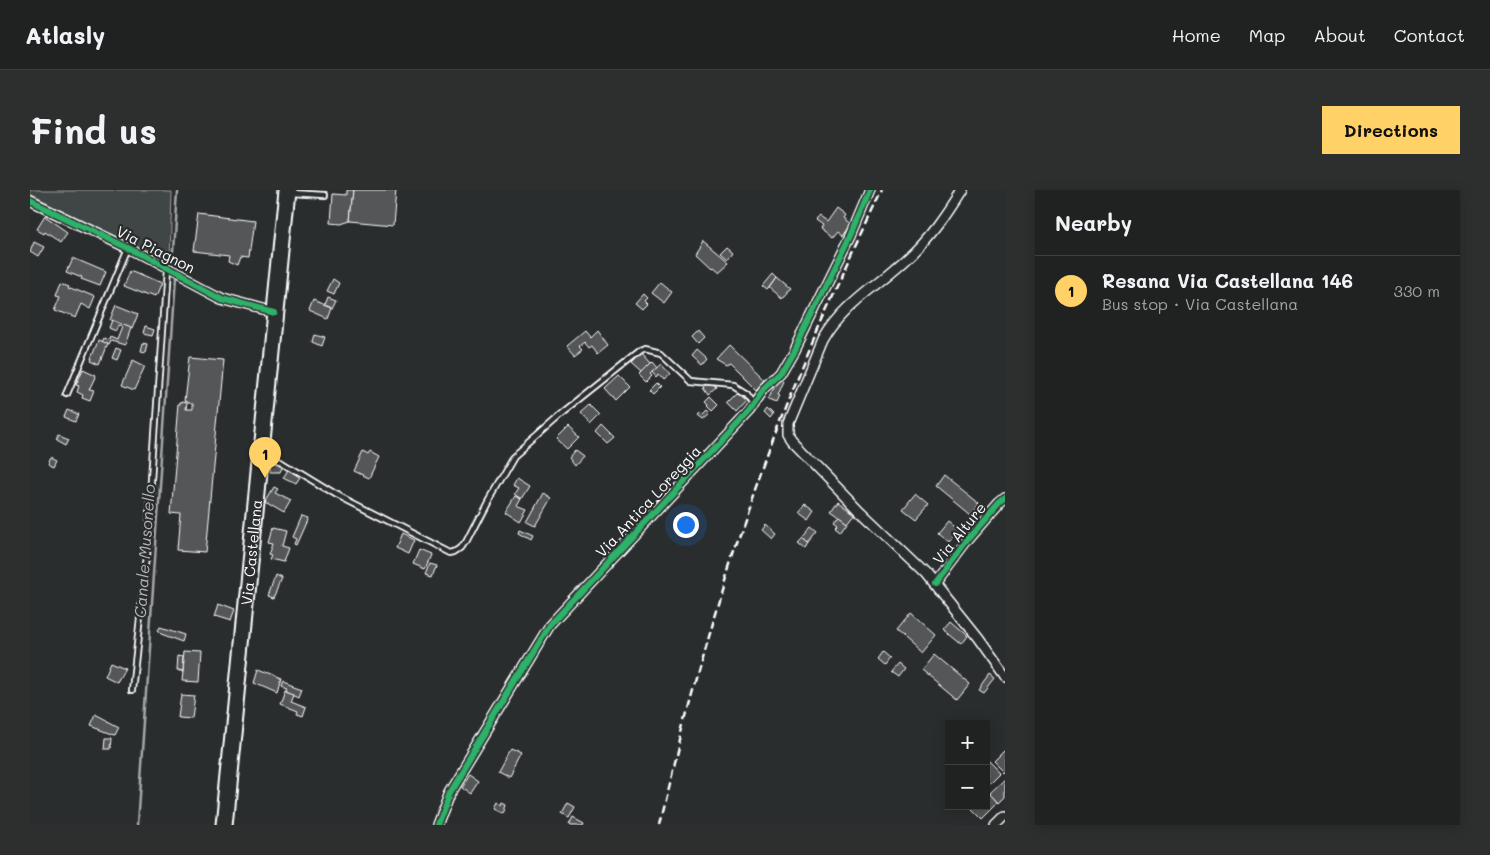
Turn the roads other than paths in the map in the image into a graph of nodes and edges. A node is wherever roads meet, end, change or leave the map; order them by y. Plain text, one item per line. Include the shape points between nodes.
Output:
1 (870, 190) edge
2 (960, 190) edge
3 (286, 191) edge
4 (325, 195) dead end
5 (30, 201) edge
6 (128, 248) junction
7 (166, 268) junction
8 (274, 312) junction
9 (67, 395) dead end
10 (754, 404) junction
11 (260, 457) junction
12 (1005, 499) edge
13 (935, 584) junction
14 (1005, 677) edge
15 (132, 690) dead end
16 (1005, 816) edge
17 (224, 825) edge
18 (436, 825) edge
19 (996, 825) edge

1 - 10 street, Via Antica Loreggia via 795,349 781,372 764,388
2 - 13 street via 916,250 867,289 834,322 822,340 788,424 788,435 792,441
3 - 4 lane
3 - 8 main road, Via Castellana
5 - 6 street, Via Piagnon
6 - 7 street, Via Piagnon
6 - 9 lane
7 - 8 street, Via Piagnon via 222,298
7 - 15 lane via 147,555
8 - 11 main road, Via Castellana
10 - 11 lane via 746,392 733,385 691,381 661,354 645,348 514,456 466,542 451,553 338,495 283,462
10 - 18 street, Via Antica Loreggia via 550,625 449,791
11 - 17 main road, Via Castellana
12 - 13 street, Via Alture
13 - 14 street
16 - 19 street

